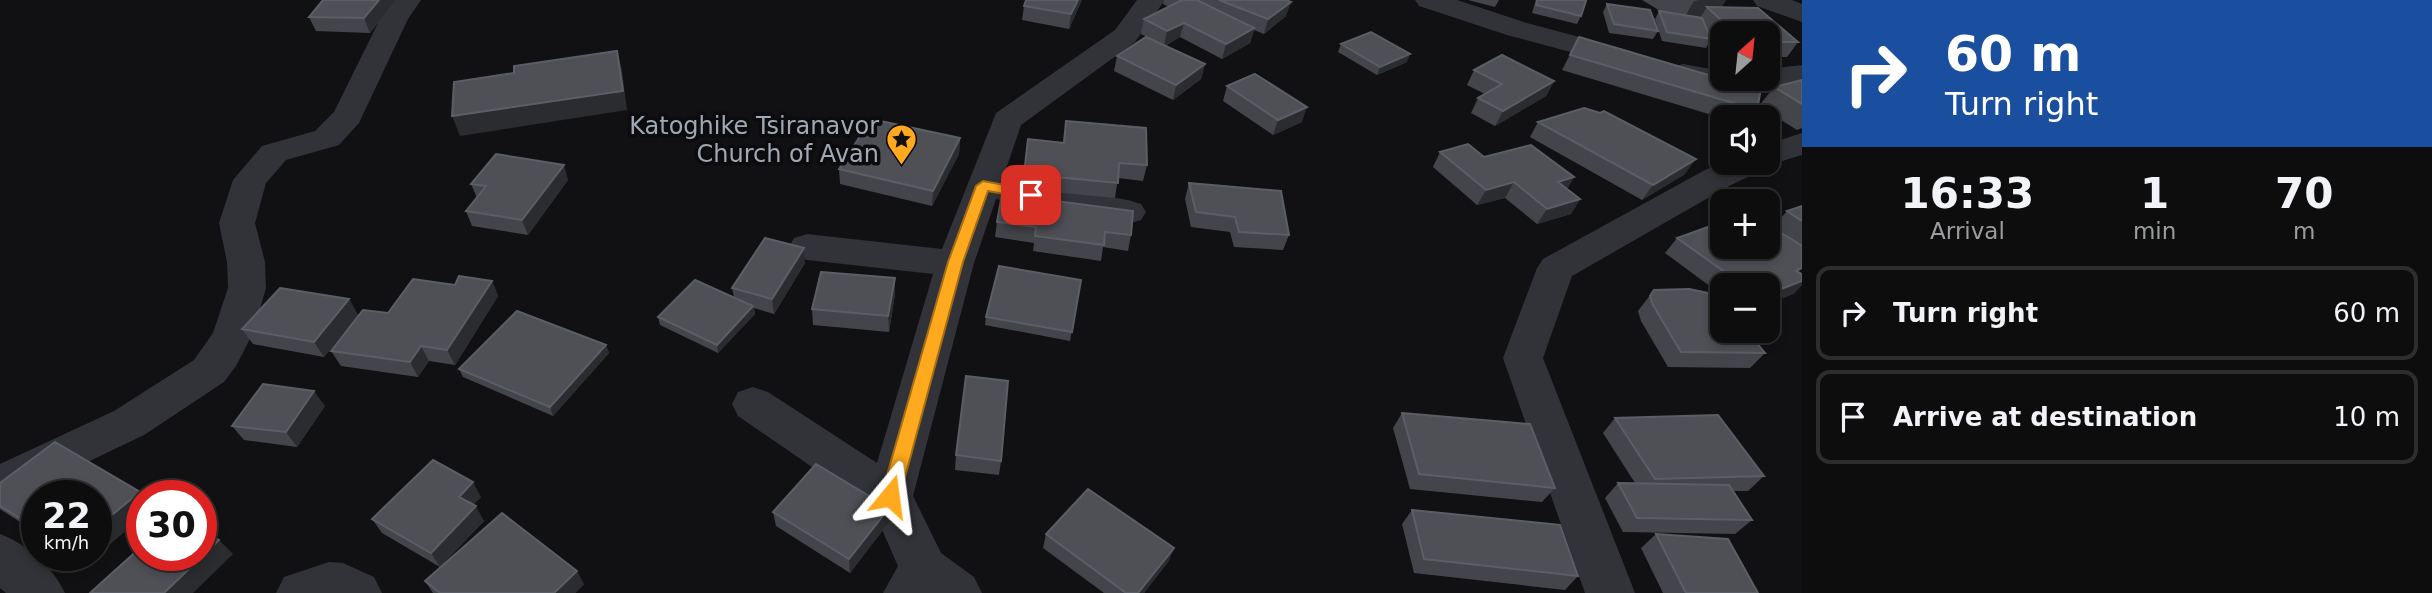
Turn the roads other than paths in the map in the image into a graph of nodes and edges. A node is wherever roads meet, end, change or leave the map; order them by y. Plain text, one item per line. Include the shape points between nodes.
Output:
1 (407, 0) edge
2 (1151, 0) edge
3 (1429, 0) edge
4 (1767, 0) edge
5 (1802, 14) edge
6 (1802, 74) edge
7 (1780, 77) edge
8 (1710, 78) edge
9 (1802, 143) edge
10 (1780, 151) edge
11 (1724, 175) edge
12 (983, 186) junction
13 (1128, 212) edge
14 (807, 247) edge
15 (955, 262) junction
16 (753, 404) dead end
17 (0, 485) edge
18 (890, 496) junction
19 (0, 556) edge
20 (930, 585) edge
21 (40, 593) edge
22 (300, 593) edge
23 (358, 593) edge
24 (1610, 593) edge

1 - 17 street via 339,128 327,138 274,153 250,180 237,223 247,288 233,333 209,371 129,423
2 - 12 street via 1125,36 1007,120
3 - 8 street via 1517,29
4 - 5 street
6 - 7 street
9 - 10 street
11 - 24 street via 1556,268 1523,358
12 - 13 street
12 - 15 street
14 - 15 street
15 - 18 street
16 - 18 street
18 - 20 street
19 - 21 street
22 - 23 street via 323,584 339,584

